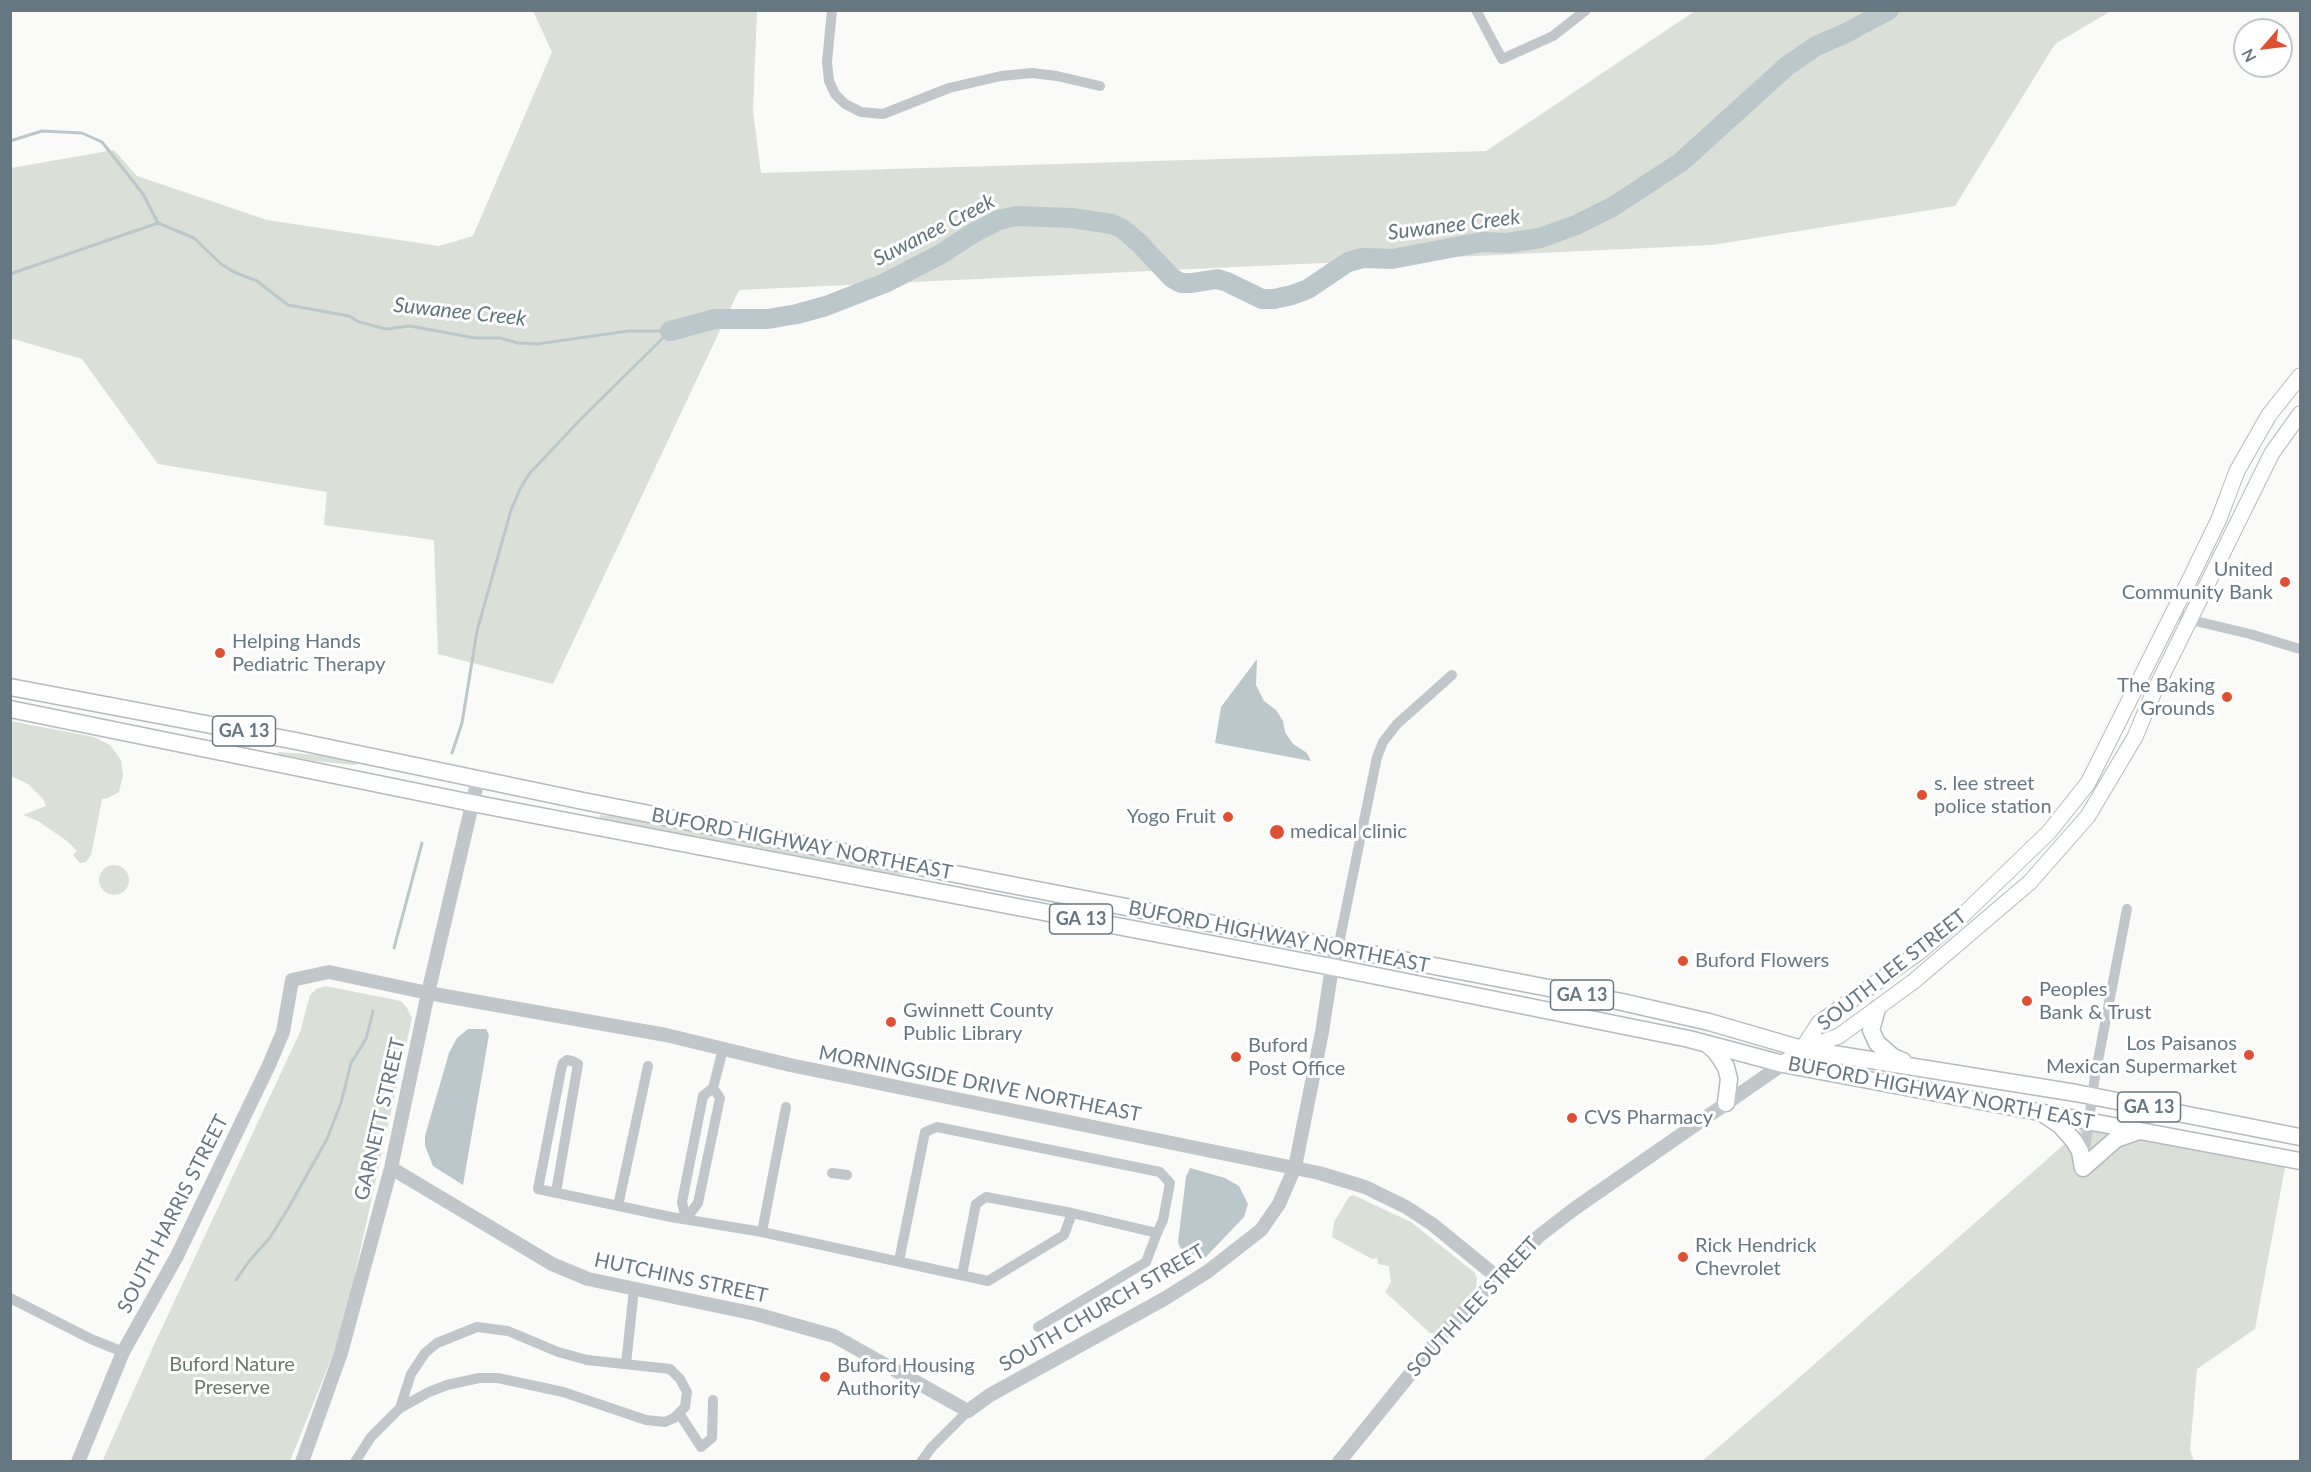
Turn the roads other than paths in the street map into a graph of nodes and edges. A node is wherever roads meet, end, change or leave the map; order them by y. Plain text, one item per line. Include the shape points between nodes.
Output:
1 (832, 10) edge
2 (1476, 10) edge
3 (1586, 10) edge
4 (1100, 86) dead end
5 (2301, 376) edge
6 (2301, 414) edge
7 (2174, 611) junction
8 (2191, 620) junction
9 (2301, 649) edge
10 (1452, 675) dead end
11 (10, 687) edge
12 (10, 709) edge
13 (478, 779) junction
14 (472, 803) junction
15 (2127, 909) dead end
16 (1338, 948) junction
17 (1332, 967) junction
18 (292, 980) joint
19 (428, 993) junction
20 (1877, 1009) junction
21 (1689, 1039) joint
22 (1706, 1043) junction
23 (723, 1049) junction
24 (1802, 1049) junction
25 (1783, 1064) junction
26 (648, 1066) dead end
27 (1924, 1068) junction
28 (713, 1088) junction
29 (2092, 1097) junction
30 (1726, 1103) junction
31 (786, 1107) dead end
32 (2041, 1112) junction
33 (552, 1116) junction
34 (568, 1119) junction
35 (2089, 1120) junction
36 (2142, 1131) junction
37 (2301, 1137) edge
38 (693, 1147) junction
39 (710, 1149) junction
40 (2301, 1161) edge
41 (1295, 1167) junction
42 (391, 1168) junction
43 (2083, 1168) junction
44 (832, 1173) dead end
45 (847, 1174) dead end
46 (556, 1192) junction
47 (618, 1206) junction
48 (1072, 1213) junction
49 (686, 1219) junction
50 (762, 1232) junction
51 (1157, 1233) junction
52 (899, 1261) junction
53 (962, 1275) junction
54 (1497, 1277) junction
55 (634, 1289) junction
56 (10, 1298) edge
57 (1038, 1327) dead end
58 (123, 1352) junction
59 (626, 1364) junction
60 (712, 1400) dead end
61 (400, 1408) junction
62 (968, 1411) junction
63 (679, 1413) junction
64 (78, 1461) edge
65 (302, 1461) edge
66 (355, 1461) edge
67 (921, 1461) edge
68 (1339, 1461) edge

1 - 4 street via 829,81 845,104 861,112 883,114 949,88 1001,76 1032,73
2 - 3 street via 1502,59 1553,36
5 - 7 main road, SOUTH LEE STREET via 2269,415 2237,471 2219,519
6 - 8 main road, SOUTH LEE STREET via 2272,453
7 - 8 street
7 - 24 main road, SOUTH LEE STREET via 2088,783 2049,832 1962,916 1819,1023
8 - 9 street
8 - 20 main road, SOUTH LEE STREET via 2135,737 2088,816 2030,882
10 - 16 street via 1397,724 1383,742
11 - 13 main road, BUFORD HIGHWAY NORTHEAST / GA 13
12 - 14 main road, BUFORD HIGHWAY NORTHEAST / GA 13
13 - 14 street, GARNETT STREET
13 - 16 main road, BUFORD HIGHWAY NORTHEAST / GA 13
14 - 17 main road, BUFORD HIGHWAY NORTHEAST / GA 13
14 - 19 street, GARNETT STREET
15 - 29 street
16 - 17 street, SOUTH CHURCH STREET
16 - 24 main road, BUFORD HIGHWAY NORTHEAST / GA 13 via 1624,1002
17 - 21 main road, BUFORD HIGHWAY NORTHEAST / GA 13
17 - 41 street, SOUTH CHURCH STREET
18 - 19 street, MORNINGSIDE DRIVE NORTHEAST via 328,972
18 - 58 street, SOUTH HARRIS STREET via 283,1032 269,1065 177,1256
19 - 23 street, MORNINGSIDE DRIVE NORTHEAST via 666,1035
19 - 42 street, GARNETT STREET
20 - 24 main road, SOUTH LEE STREET via 1839,1036
20 - 27 main road via 1871,1030 1877,1043 1893,1057
21 - 22 main road, BUFORD HIGHWAY NORTH EAST / GA 13
22 - 25 main road, BUFORD HIGHWAY NORTH EAST / GA 13
22 - 30 main road via 1726,1067
23 - 28 street
23 - 41 street, MORNINGSIDE DRIVE NORTHEAST via 911,1091
24 - 25 main road, SOUTH LEE STREET
24 - 27 main road, BUFORD HIGHWAY NORTHEAST / GA 13
25 - 30 street, SOUTH LEE STREET
25 - 32 main road, BUFORD HIGHWAY NORTH EAST / GA 13
26 - 47 street
27 - 29 main road, BUFORD HIGHWAY NORTHEAST / GA 13
28 - 38 street via 703,1096
28 - 39 street via 720,1098
29 - 35 street
29 - 37 main road, BUFORD HIGHWAY NORTHEAST / GA 13
30 - 54 street, SOUTH LEE STREET via 1574,1209
31 - 50 street
32 - 35 main road, BUFORD HIGHWAY NORTH EAST / GA 13
32 - 43 main road via 2074,1141
33 - 34 street
33 - 34 street via 567,1060 578,1064
33 - 46 street via 538,1189
34 - 46 street
35 - 36 main road, BUFORD HIGHWAY NORTH EAST / GA 13
35 - 43 street
36 - 40 main road, BUFORD HIGHWAY NORTH EAST / GA 13
36 - 43 main road via 2116,1139
38 - 39 street
38 - 49 street via 682,1202
39 - 49 street via 698,1203
41 - 54 street, MORNINGSIDE DRIVE NORTHEAST via 1365,1187 1406,1207
41 - 62 street, SOUTH CHURCH STREET via 1279,1204 1261,1230 1235,1252 1164,1299
42 - 55 street, HUTCHINS STREET via 552,1264 588,1279
42 - 65 street, GARNETT STREET via 341,1353
44 - 45 street
46 - 47 street
47 - 49 street
48 - 51 street
48 - 53 street via 1064,1235 988,1281
48 - 53 street via 986,1197 976,1204
49 - 50 street
50 - 52 street
51 - 52 street via 1170,1183 1160,1172 938,1127 925,1132
51 - 57 street via 1146,1262
52 - 53 street
54 - 68 street, SOUTH LEE STREET via 1439,1338
55 - 59 street
55 - 62 street, HUTCHINS STREET via 756,1314 834,1336
56 - 58 street
58 - 64 street, SOUTH HARRIS STREET
59 - 61 street via 587,1360 508,1331 477,1327 437,1343 425,1353 411,1374
59 - 63 street via 670,1369 687,1392 685,1407
60 - 63 street via 712,1438 701,1447
61 - 63 street via 447,1384 498,1378 563,1392 646,1420 665,1422
61 - 66 street via 370,1437
62 - 67 street, SOUTH CHURCH STREET

